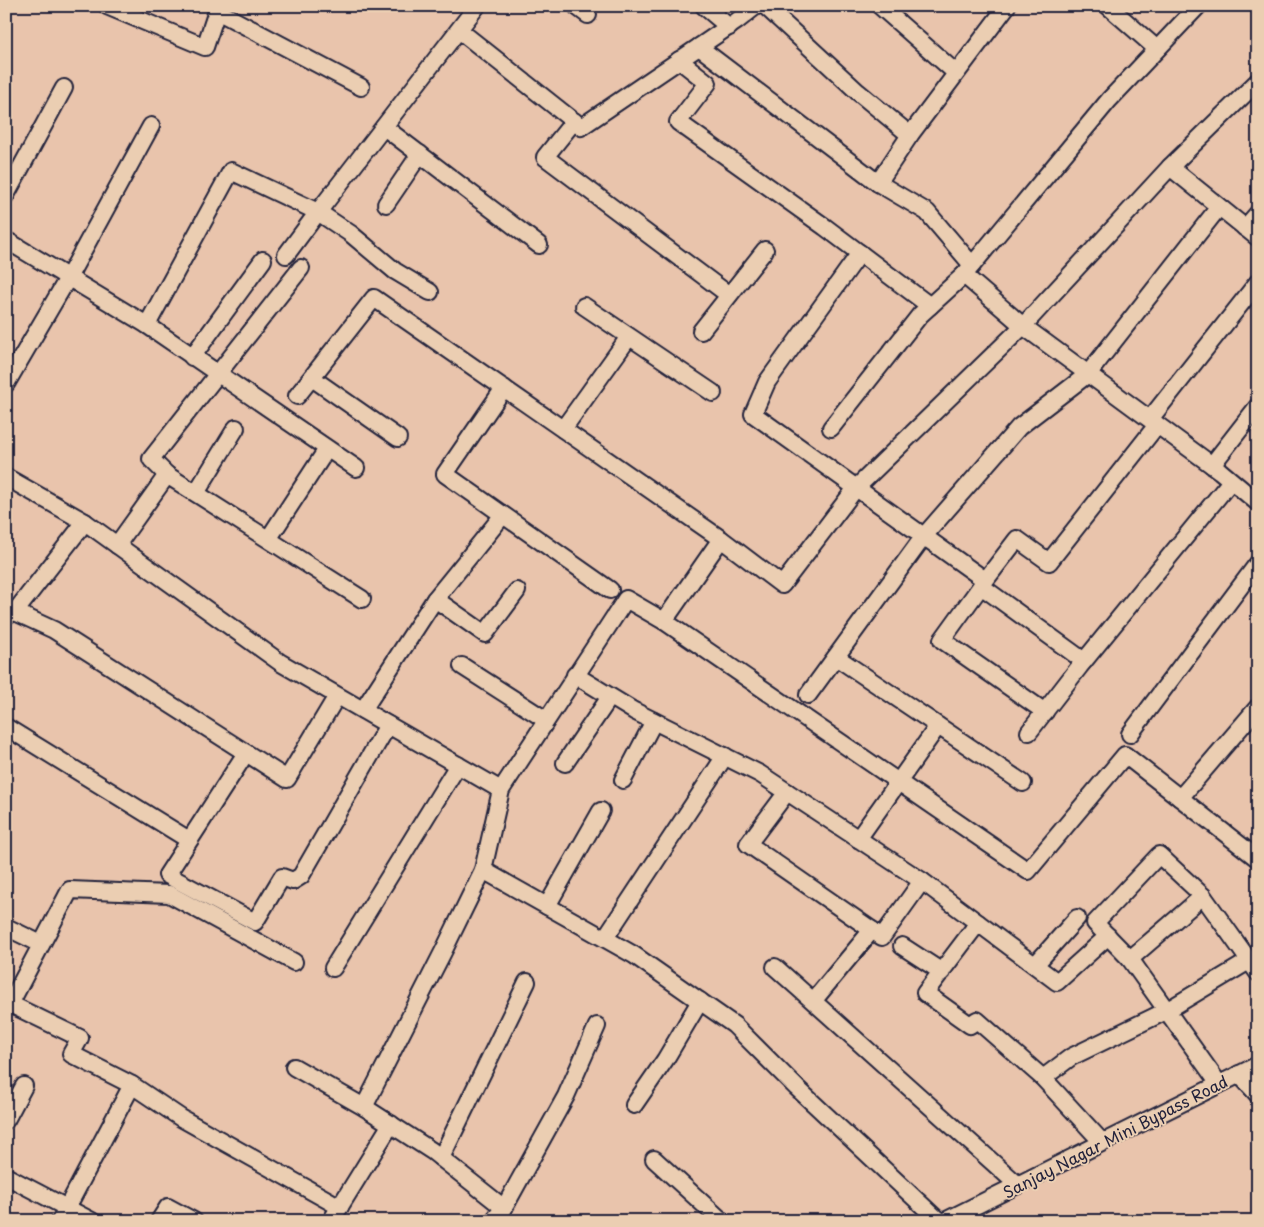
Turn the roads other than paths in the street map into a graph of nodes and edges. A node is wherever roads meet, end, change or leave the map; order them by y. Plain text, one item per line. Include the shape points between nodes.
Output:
1 (107, 6) edge
2 (477, 6) edge
3 (704, 6) edge
4 (756, 6) edge
5 (765, 6) edge
6 (880, 6) edge
7 (1008, 6) edge
8 (1108, 6) edge
9 (1198, 6) edge
10 (226, 10) edge
11 (729, 27) junction
12 (459, 30) junction
13 (699, 48) junction
14 (1157, 49) junction
15 (679, 60) junction
16 (956, 74) junction
17 (1258, 81) edge
18 (361, 87) dead end
19 (64, 88) dead end
20 (574, 121) junction
21 (151, 126) dead end
22 (384, 127) junction
23 (910, 135) junction
24 (420, 154) junction
25 (1170, 167) junction
26 (878, 182) junction
27 (6, 195) edge
28 (386, 204) dead end
29 (1219, 207) junction
30 (318, 212) junction
31 (1258, 213) edge
32 (1252, 233) edge
33 (6, 240) edge
34 (539, 245) dead end
35 (765, 250) dead end
36 (860, 253) junction
37 (286, 255) dead end
38 (263, 260) dead end
39 (301, 268) dead end
40 (968, 270) junction
41 (68, 278) junction
42 (1258, 282) edge
43 (430, 292) dead end
44 (730, 295) junction
45 (584, 306) dead end
46 (930, 306) junction
47 (147, 325) junction
48 (1023, 326) junction
49 (701, 331) dead end
50 (629, 337) junction
51 (192, 356) junction
52 (217, 374) junction
53 (1088, 374) junction
54 (312, 378) junction
55 (6, 384) edge
56 (504, 388) junction
57 (713, 393) dead end
58 (298, 396) dead end
59 (1258, 406) edge
60 (1153, 422) junction
61 (236, 428) dead end
62 (831, 428) dead end
63 (563, 429) junction
64 (398, 438) dead end
65 (327, 449) junction
66 (1212, 465) junction
67 (356, 468) dead end
68 (167, 475) junction
69 (6, 477) edge
70 (1231, 481) junction
71 (856, 488) junction
72 (196, 493) junction
73 (1258, 503) edge
74 (503, 515) junction
75 (86, 522) junction
76 (924, 536) junction
77 (269, 538) junction
78 (721, 539) junction
79 (117, 544) junction
80 (1258, 563) edge
81 (983, 583) junction
82 (610, 590) dead end
83 (517, 591) dead end
84 (362, 599) dead end
85 (435, 599) junction
86 (11, 614) edge
87 (664, 621) junction
88 (836, 657) junction
89 (1084, 661) junction
90 (462, 666) dead end
91 (575, 675) junction
92 (808, 695) dead end
93 (337, 696) junction
94 (610, 696) junction
95 (1258, 707) edge
96 (363, 710) junction
97 (1045, 712) junction
98 (546, 720) junction
99 (654, 721) junction
100 (388, 725) junction
101 (6, 726) edge
102 (938, 726) junction
103 (1029, 732) dead end
104 (1130, 734) dead end
105 (246, 753) junction
106 (725, 756) junction
107 (565, 763) dead end
108 (458, 766) junction
109 (623, 780) dead end
110 (898, 782) junction
111 (1023, 783) dead end
112 (501, 790) junction
113 (787, 792) junction
114 (1180, 798) junction
115 (601, 811) dead end
116 (858, 839) junction
117 (189, 840) junction
118 (1258, 859) edge
119 (483, 870) junction
120 (922, 882) junction
121 (1203, 896) junction
122 (547, 906) junction
123 (1077, 918) dead end
124 (978, 923) junction
125 (6, 927) edge
126 (872, 930) junction
127 (1108, 936) junction
128 (604, 938) junction
129 (41, 944) junction
130 (902, 946) dead end
131 (1130, 960) junction
132 (294, 962) dead end
133 (1035, 964) junction
134 (775, 967) dead end
135 (1254, 967) edge
136 (333, 968) dead end
137 (942, 972) junction
138 (527, 982) dead end
139 (814, 1000) junction
140 (700, 1001) junction
141 (8, 1003) edge
142 (1166, 1010) junction
143 (597, 1026) dead end
144 (1258, 1065) edge
145 (294, 1067) dead end
146 (1239, 1074) junction
147 (1043, 1078) junction
148 (1219, 1084) junction
149 (132, 1085) junction
150 (24, 1086) dead end
151 (1258, 1095) edge
152 (634, 1105) dead end
153 (364, 1107) junction
154 (6, 1120) edge
155 (391, 1124) junction
156 (1102, 1142) junction
157 (441, 1158) junction
158 (654, 1158) dead end
159 (6, 1176) edge
160 (1018, 1184) junction
161 (504, 1208) junction
162 (64, 1214) edge
163 (336, 1214) edge
164 (92, 1221) edge
165 (159, 1221) edge
166 (194, 1221) edge
167 (493, 1221) edge
168 (722, 1221) edge
169 (939, 1221) edge
170 (945, 1221) edge

1 - 10 street via 204,47 217,11
2 - 12 street
3 - 11 street
4 - 11 street
5 - 23 street
6 - 16 street
7 - 16 street
8 - 14 street
9 - 14 street
10 - 18 street
11 - 13 street
12 - 20 street
12 - 22 street
13 - 15 street
13 - 26 street
14 - 40 street via 1109,100
15 - 20 street via 581,127
15 - 36 street via 708,83 678,122
16 - 23 street
17 - 25 street
19 - 27 street
20 - 44 street via 545,157
21 - 41 street
22 - 24 street
22 - 30 street
23 - 26 street
24 - 28 street
24 - 34 street
25 - 29 street
25 - 48 street
26 - 40 street via 927,212
29 - 32 street
29 - 53 street
30 - 37 street
30 - 43 street via 351,234 395,271
30 - 47 street via 231,171
31 - 32 street
33 - 41 street
35 - 44 street
36 - 46 street
36 - 71 street via 768,382 753,414
38 - 51 street
39 - 52 street
40 - 46 street
40 - 48 street
41 - 47 street
41 - 55 street
42 - 60 street
44 - 49 street
45 - 50 street
46 - 62 street
47 - 51 street
48 - 53 street
48 - 71 street
50 - 57 street
50 - 63 street
51 - 52 street
52 - 65 street
52 - 68 street via 151,459
53 - 60 street
53 - 76 street via 1019,427
54 - 56 street via 374,298
54 - 58 street
54 - 64 street
56 - 63 street
56 - 74 street via 445,474
59 - 66 street
60 - 66 street
60 - 81 street via 1050,562 1017,539
61 - 72 street
63 - 78 street
65 - 67 street
65 - 77 street
66 - 70 street
68 - 72 street
68 - 79 street
69 - 75 street
70 - 73 street
70 - 89 street
71 - 76 street
71 - 78 street via 782,585
72 - 77 street
74 - 82 street
74 - 85 street
75 - 79 street
75 - 86 street
76 - 81 street
76 - 88 street
77 - 84 street
78 - 87 street
79 - 93 street via 281,663
80 - 104 street
81 - 89 street
81 - 97 street via 942,640
83 - 85 street via 486,634
85 - 96 street
86 - 105 street via 54,630
87 - 91 street via 626,599
87 - 110 street
88 - 92 street
88 - 102 street
89 - 97 street
90 - 98 street
91 - 94 street
91 - 98 street
93 - 96 street
93 - 105 street via 287,779
94 - 99 street
94 - 107 street
95 - 114 street
96 - 100 street
97 - 103 street
98 - 112 street
99 - 106 street
99 - 109 street
100 - 108 street
100 - 117 street via 301,876 292,881 282,877 255,922 167,876
101 - 117 street
102 - 110 street
102 - 111 street
105 - 117 street
106 - 113 street
106 - 128 street
108 - 112 street
108 - 136 street
110 - 114 street via 1028,871 1125,755
110 - 116 street
112 - 119 street
113 - 116 street
113 - 126 street via 748,844
114 - 118 street
115 - 122 street
116 - 120 street
119 - 122 street
119 - 153 street
120 - 124 street
120 - 126 street via 882,937
121 - 127 street via 1159,856 1095,923
121 - 131 street
121 - 135 street
122 - 128 street
123 - 133 street
124 - 133 street
124 - 137 street
125 - 129 street
126 - 139 street
127 - 131 street
127 - 133 street via 1057,982
128 - 140 street
129 - 132 street via 70,890 169,894
129 - 141 street
130 - 137 street
131 - 142 street
134 - 139 street
135 - 142 street
137 - 147 street via 925,993 970,1025 977,1020
138 - 157 street
139 - 160 street
140 - 152 street
140 - 169 street via 734,1025
141 - 149 street via 80,1038 71,1054
142 - 147 street via 1071,1057
142 - 148 street
143 - 161 street via 566,1096
144 - 146 street, Sanjay Nagar Mini Bypass Road
145 - 153 street
146 - 148 street, Sanjay Nagar Mini Bypass Road
146 - 151 street
147 - 156 street
148 - 156 street, Sanjay Nagar Mini Bypass Road
149 - 162 street
149 - 163 street
150 - 154 street
153 - 155 street
155 - 157 street
155 - 163 street
156 - 160 street, Sanjay Nagar Mini Bypass Road
157 - 161 street
158 - 168 street
159 - 162 street
160 - 170 street, Sanjay Nagar Mini Bypass Road
161 - 167 street
162 - 164 street
165 - 166 street via 168,1207

